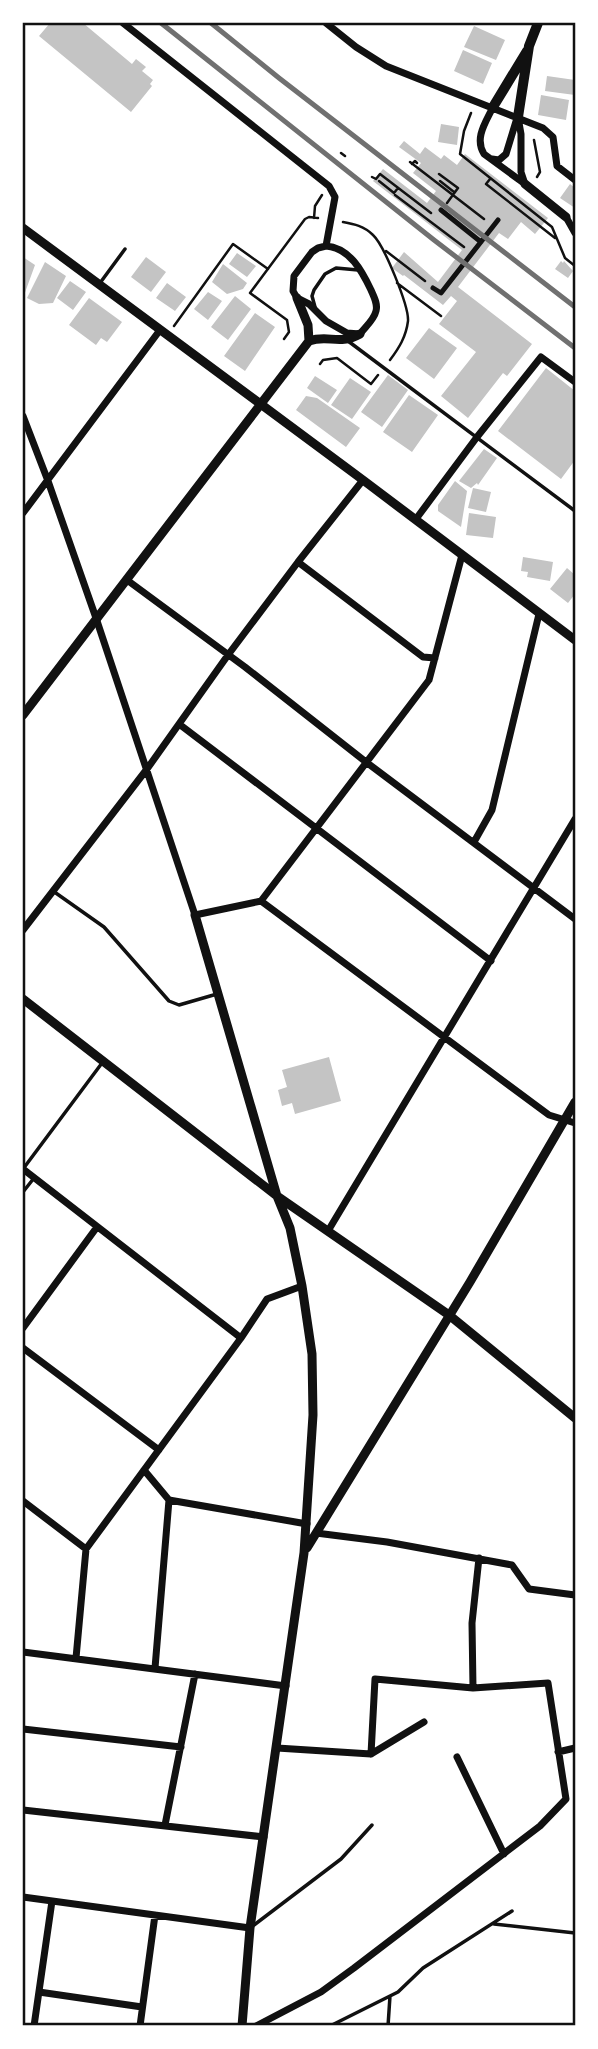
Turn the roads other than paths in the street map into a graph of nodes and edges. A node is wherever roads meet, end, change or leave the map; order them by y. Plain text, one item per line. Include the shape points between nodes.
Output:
1 (123, 23) edge
2 (326, 23) edge
3 (538, 23) edge
4 (529, 47) junction
5 (493, 107) junction
6 (518, 117) junction
7 (489, 158) junction
8 (575, 180) edge
9 (525, 184) junction
10 (441, 210) road end
11 (566, 217) junction
12 (498, 220) dead end
13 (575, 223) edge
14 (23, 228) edge
15 (575, 233) edge
16 (481, 242) junction
17 (326, 246) junction
18 (125, 249) dead end
19 (363, 272) junction
20 (98, 284) junction
21 (433, 288) road end
22 (297, 298) junction
23 (319, 316) junction
24 (160, 330) junction
25 (360, 334) junction
26 (309, 341) junction
27 (348, 341) junction
28 (575, 382) edge
29 (260, 404) junction
30 (23, 416) edge
31 (477, 437) junction
32 (363, 480) junction
33 (48, 481) junction
34 (575, 511) edge
35 (23, 513) edge
36 (416, 519) junction
37 (462, 555) junction
38 (298, 562) junction
39 (127, 580) junction
40 (539, 614) junction
41 (96, 618) junction
42 (575, 640) edge
43 (228, 655) junction
44 (435, 658) junction
45 (23, 715) edge
46 (179, 724) junction
47 (366, 762) junction
48 (147, 769) junction
49 (575, 819) edge
50 (317, 828) junction
51 (474, 842) junction
52 (533, 887) junction
53 (53, 891) junction
54 (261, 901) junction
55 (195, 915) junction
56 (575, 919) edge
57 (23, 930) edge
58 (491, 961) junction
59 (217, 994) junction
60 (23, 999) edge
61 (445, 1038) junction
62 (104, 1061) junction
63 (575, 1102) edge
64 (564, 1120) junction
65 (575, 1124) edge
66 (23, 1169) edge
67 (34, 1178) junction
68 (23, 1192) edge
69 (277, 1196) junction
70 (97, 1227) junction
71 (328, 1231) junction
72 (302, 1286) junction
73 (449, 1315) junction
74 (23, 1328) edge
75 (241, 1338) junction
76 (23, 1348) edge
77 (575, 1418) edge
78 (159, 1450) junction
79 (144, 1470) junction
80 (169, 1500) junction
81 (23, 1501) edge
82 (307, 1524) junction
83 (316, 1533) junction
84 (86, 1549) junction
85 (304, 1553) junction
86 (478, 1559) junction
87 (575, 1595) edge
88 (23, 1652) edge
89 (76, 1658) junction
90 (155, 1668) junction
91 (195, 1674) junction
92 (286, 1686) junction
93 (473, 1688) junction
94 (424, 1722) dead end
95 (23, 1729) edge
96 (181, 1747) junction
97 (277, 1748) junction
98 (575, 1748) edge
99 (558, 1752) junction
100 (371, 1754) junction
101 (457, 1757) dead end
102 (23, 1810) edge
103 (165, 1825) junction
104 (372, 1825) dead end
105 (264, 1837) junction
106 (505, 1854) junction
107 (23, 1897) edge
108 (52, 1901) junction
109 (512, 1911) dead end
110 (155, 1915) junction
111 (493, 1924) junction
112 (250, 1928) junction
113 (575, 1933) edge
114 (39, 1992) junction
115 (390, 1996) junction
116 (142, 2007) junction
117 (34, 2026) edge
118 (140, 2026) edge
119 (242, 2026) edge
120 (256, 2026) edge
121 (330, 2026) edge
122 (388, 2026) edge

1 - 17 street via 330,186 335,197
2 - 5 street via 386,66
3 - 4 main road
4 - 5 main road
4 - 6 main road
5 - 6 street
5 - 7 street via 479,143
6 - 7 street via 506,154 499,160
6 - 8 street via 549,132 557,166
6 - 9 street
7 - 9 street
9 - 11 street
10 - 16 street
11 - 13 street
11 - 15 street
12 - 16 street
14 - 20 street
16 - 21 street via 441,293
17 - 19 street via 341,250
17 - 22 street via 312,252 294,276
18 - 20 lane
19 - 23 lane via 336,268 325,274 312,296
19 - 25 street via 377,304 374,317
20 - 24 street
22 - 23 street
22 - 26 street
23 - 25 street via 347,333
24 - 29 street
24 - 33 street
25 - 27 street
26 - 27 street
26 - 29 street
27 - 31 lane
28 - 31 street via 541,357
29 - 32 street
29 - 39 street
30 - 33 street
31 - 34 lane
31 - 36 street
32 - 36 street
32 - 38 street
33 - 35 street
33 - 41 street
36 - 37 street
37 - 40 street
37 - 44 street
38 - 43 street
38 - 44 street via 423,657
39 - 41 street
39 - 43 street
40 - 42 street
40 - 51 street via 492,810
41 - 45 street
41 - 48 street
43 - 46 street
43 - 47 street
44 - 47 street via 429,680
46 - 48 street
46 - 50 street
47 - 50 street
47 - 51 street
48 - 53 street
48 - 55 street
49 - 52 street
50 - 54 street
50 - 58 street
51 - 52 street
52 - 56 street
52 - 58 street
53 - 57 street
53 - 59 lane via 104,926 169,1001 179,1005
54 - 55 street
54 - 61 street
55 - 59 street
58 - 61 street
59 - 69 street
60 - 62 street
61 - 64 street via 549,1115
61 - 71 street
62 - 66 lane
62 - 69 street
63 - 64 street
64 - 65 street
64 - 73 street
66 - 67 street
67 - 68 lane
67 - 70 street
69 - 71 street
69 - 72 street via 290,1228
70 - 74 street
70 - 75 street
71 - 73 street
72 - 75 street via 267,1299
72 - 82 street via 312,1354
73 - 77 street
73 - 83 street
75 - 78 street
76 - 78 street
78 - 79 street
79 - 80 street
79 - 84 street
80 - 82 street
80 - 90 street
81 - 84 street
82 - 85 street
83 - 85 street
83 - 86 street
84 - 89 street
85 - 92 street
86 - 87 street via 512,1564 529,1588
86 - 93 street via 472,1623
88 - 89 street
89 - 90 street
90 - 91 street
91 - 92 street
91 - 96 street
92 - 97 street
93 - 99 street via 548,1683
93 - 100 street via 374,1679
94 - 100 street
95 - 96 street
96 - 103 street
97 - 100 street
97 - 105 street
98 - 99 street
99 - 106 street via 566,1799
101 - 106 street
102 - 103 street
103 - 105 street
104 - 112 lane via 341,1859
105 - 112 street
106 - 120 street via 321,1992
107 - 108 street
108 - 110 street
108 - 114 street
109 - 111 lane
110 - 112 street
110 - 116 street
111 - 113 lane
111 - 115 lane via 423,1968
112 - 119 street
114 - 116 street
114 - 117 street
115 - 121 lane
115 - 122 lane
116 - 118 street

